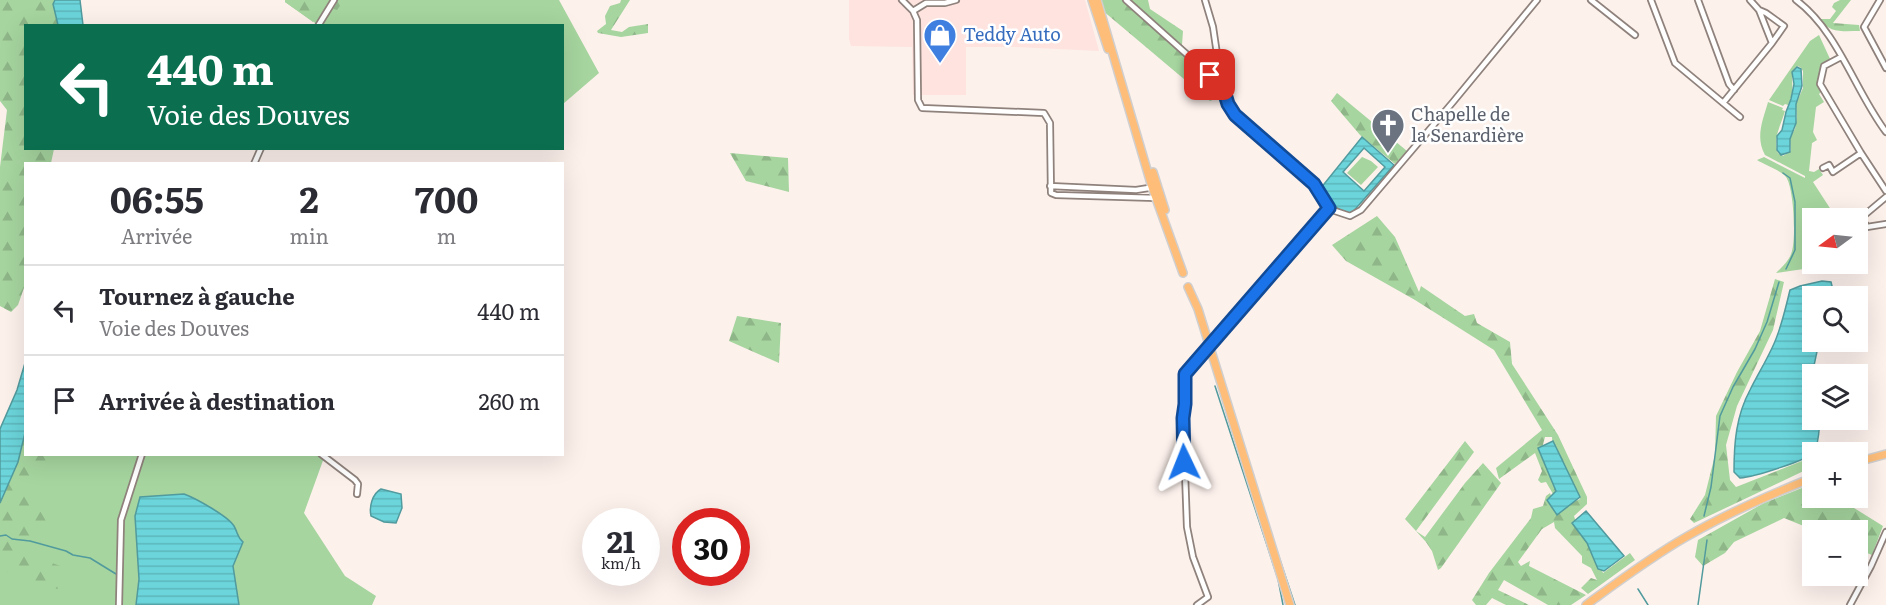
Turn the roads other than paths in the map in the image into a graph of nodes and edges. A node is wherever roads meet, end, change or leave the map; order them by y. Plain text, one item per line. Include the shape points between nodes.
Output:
1 (334, 0) edge
2 (902, 0) edge
3 (956, 0) edge
4 (1092, 0) edge
5 (1097, 0) edge
6 (1126, 0) edge
7 (1205, 0) edge
8 (1537, 0) edge
9 (1591, 0) edge
10 (1651, 0) edge
11 (1698, 0) edge
12 (1750, 0) edge
13 (1796, 0) edge
14 (1880, 0) edge
15 (1759, 10) junction
16 (913, 11) junction
17 (319, 24) edge
18 (1635, 35) dead end
19 (1772, 43) junction
20 (1841, 57) junction
21 (1886, 68) edge
22 (1221, 81) junction
23 (1123, 86) junction
24 (1734, 90) junction
25 (1723, 103) junction
26 (1740, 117) dead end
27 (1885, 128) edge
28 (1861, 153) junction
29 (1823, 168) dead end
30 (1050, 186) junction
31 (1155, 187) junction
32 (1886, 191) edge
33 (1886, 197) edge
34 (1156, 198) junction
35 (1329, 208) junction
36 (1886, 224) edge
37 (1183, 273) junction
38 (1208, 349) junction
39 (1886, 454) edge
40 (142, 456) edge
41 (324, 456) edge
42 (1868, 459) edge
43 (1802, 482) edge
44 (357, 494) dead end
45 (1886, 532) edge
46 (118, 605) edge
47 (1197, 605) edge
48 (1290, 605) edge
49 (1586, 605) edge
50 (1850, 605) edge

1 - 17 street
2 - 16 street
3 - 16 street via 926,3
4 - 23 main road
5 - 23 main road
6 - 22 street
7 - 22 street
8 - 35 street via 1361,210 1346,216
9 - 18 street
10 - 25 street via 1675,63
11 - 24 street
12 - 15 street
13 - 20 street via 1817,20
14 - 21 street via 1864,27
15 - 19 street
15 - 19 street via 1784,26
16 - 30 street via 917,25 919,105 930,109 1044,113 1050,123
19 - 24 street
20 - 27 street
20 - 28 street via 1824,66 1820,84
22 - 35 street via 1235,115 1314,184
23 - 31 main road
24 - 25 street
25 - 26 street
28 - 29 street via 1833,172 1829,165
28 - 32 street
30 - 31 street via 1136,190
30 - 34 street via 1056,195
31 - 34 main road
31 - 37 main road
33 - 36 street via 1861,218 1868,227
34 - 37 main road
35 - 38 street
37 - 38 main road
38 - 47 street via 1185,374 1183,418 1187,527 1193,557 1209,597
38 - 48 main road
39 - 42 main road
40 - 46 street via 121,520
41 - 44 street via 355,480
43 - 49 main road via 1686,537
45 - 50 street

